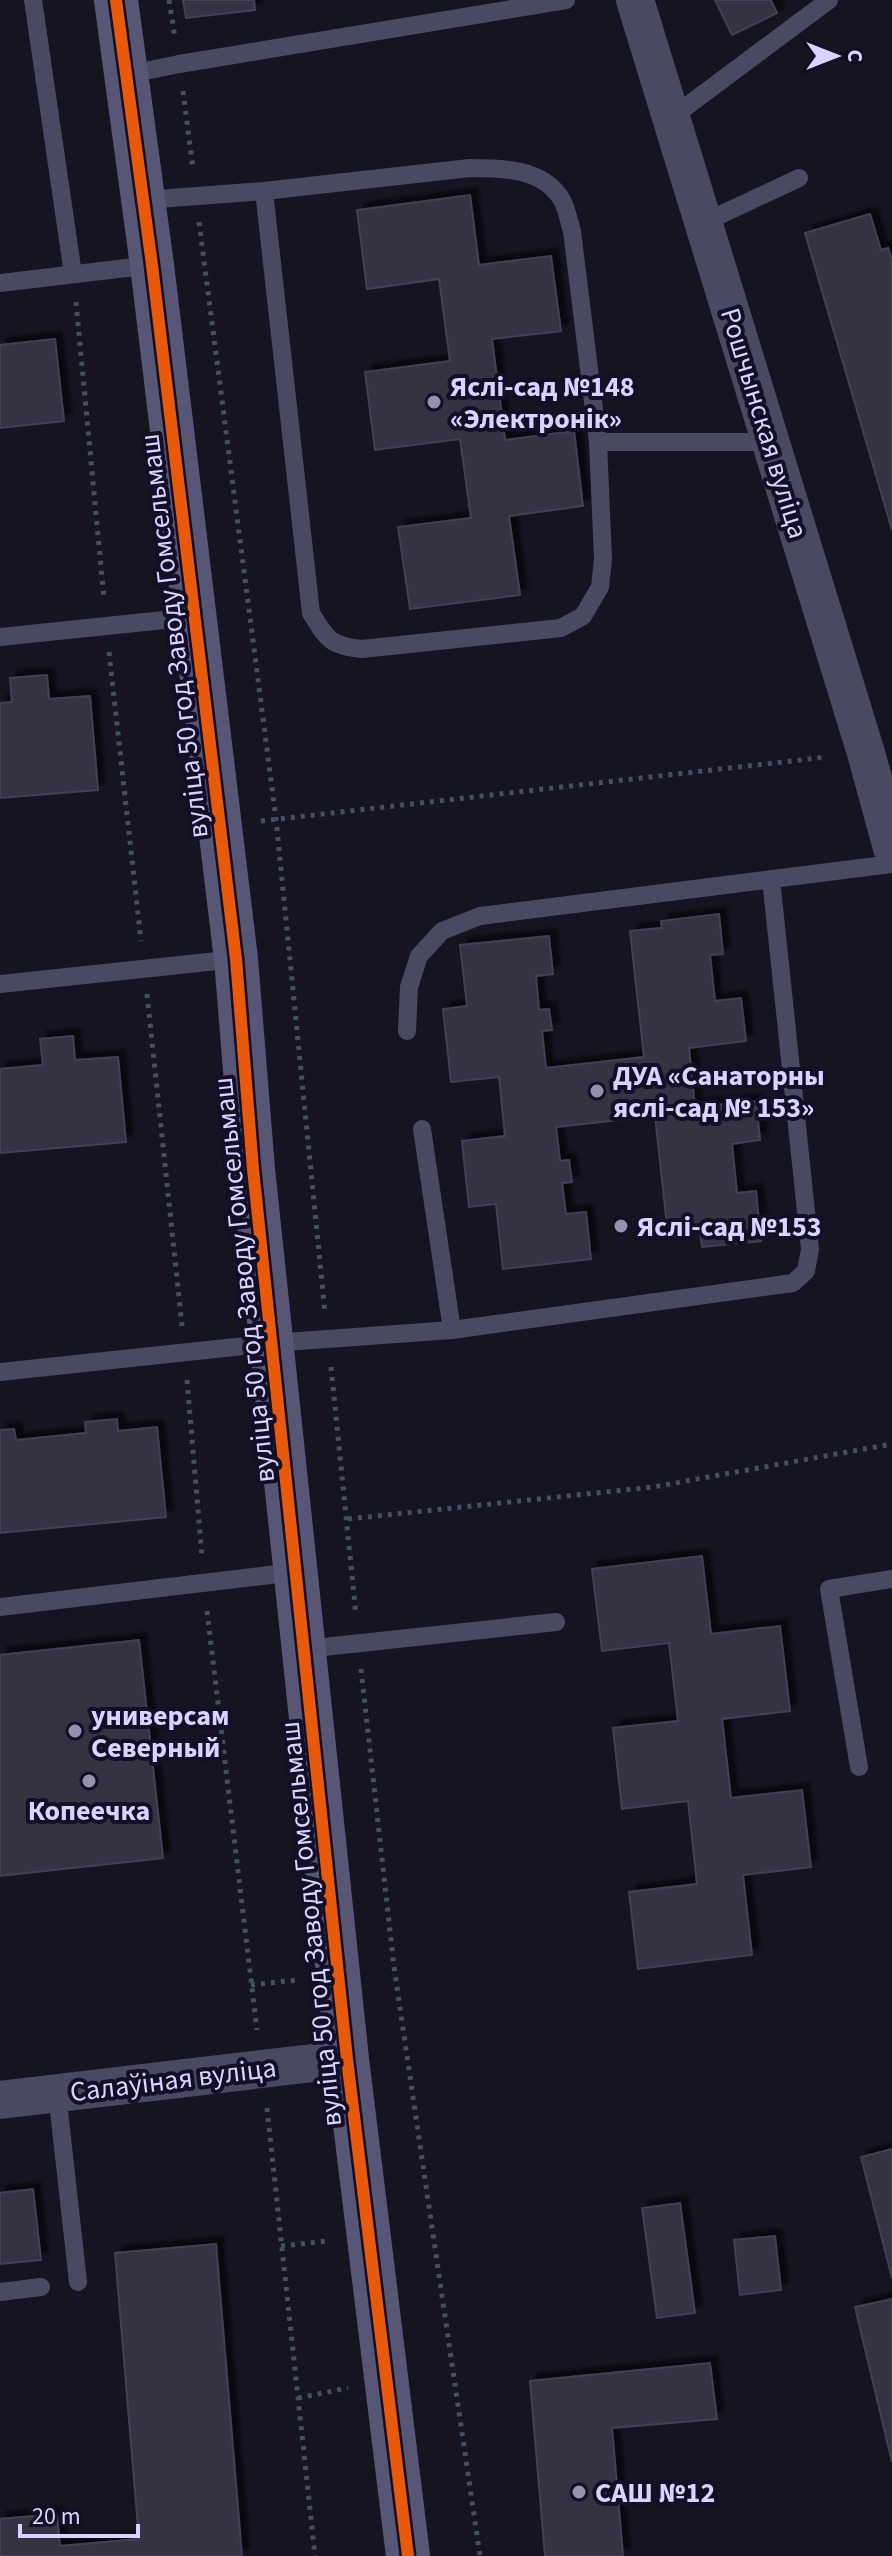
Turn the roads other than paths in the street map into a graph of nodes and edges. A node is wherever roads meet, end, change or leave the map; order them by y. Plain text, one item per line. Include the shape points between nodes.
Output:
1 (33, 0) edge
2 (116, 0) edge
3 (566, 0) edge
4 (635, 0) edge
5 (829, 0) edge
6 (126, 75) junction
7 (671, 118) junction
8 (799, 178) dead end
9 (264, 191) junction
10 (144, 200) junction
11 (703, 223) junction
12 (152, 265) junction
13 (73, 274) junction
14 (0, 283) edge
15 (598, 442) junction
16 (770, 442) junction
17 (193, 617) junction
18 (0, 637) edge
19 (892, 848) edge
20 (892, 864) edge
21 (771, 879) junction
22 (236, 959) junction
23 (0, 984) edge
24 (407, 1031) dead end
25 (422, 1129) dead end
26 (452, 1330) junction
27 (272, 1343) junction
28 (0, 1372) edge
29 (297, 1572) junction
30 (892, 1579) edge
31 (0, 1607) edge
32 (556, 1622) dead end
33 (305, 1649) junction
34 (859, 1767) dead end
35 (347, 2059) junction
36 (57, 2093) junction
37 (0, 2100) edge
38 (78, 2282) dead end
39 (41, 2287) dead end
40 (0, 2292) edge
41 (408, 2556) edge

1 - 13 lane
2 - 6 street, вуліца 50 год Заводу Гомсельмаш
3 - 6 lane
4 - 7 street, Рошчынская вуліца
5 - 7 lane
6 - 10 street, вуліца 50 год Заводу Гомсельмаш
7 - 11 street, Рошчынская вуліца
8 - 11 lane
9 - 10 lane
9 - 15 lane via 470,168 501,168 544,181 562,201 572,231
9 - 15 lane via 311,613 339,647 561,628 583,616 602,573
10 - 12 street, вуліца 50 год Заводу Гомсельмаш
11 - 16 street, Рошчынская вуліца
12 - 13 lane
12 - 17 street, вуліца 50 год Заводу Гомсельмаш
13 - 14 lane
15 - 16 lane
16 - 19 street, Рошчынская вуліца
17 - 18 lane
17 - 22 street, вуліца 50 год Заводу Гомсельмаш
20 - 21 lane
21 - 24 lane via 480,916 442,931 419,956 409,987
21 - 26 lane via 810,1249 806,1271 793,1283
22 - 23 lane
22 - 27 street, вуліца 50 год Заводу Гомсельмаш
25 - 26 lane
26 - 27 lane
27 - 28 lane
27 - 29 street, вуліца 50 год Заводу Гомсельмаш
29 - 31 lane
29 - 33 street, вуліца 50 год Заводу Гомсельмаш
30 - 34 lane via 829,1589
32 - 33 lane
33 - 35 street, вуліца 50 год Заводу Гомсельмаш
35 - 36 street, Салаўіная вуліца
35 - 41 street, вуліца 50 год Заводу Гомсельмаш
36 - 37 street, Салаўіная вуліца
36 - 38 lane
39 - 40 lane

